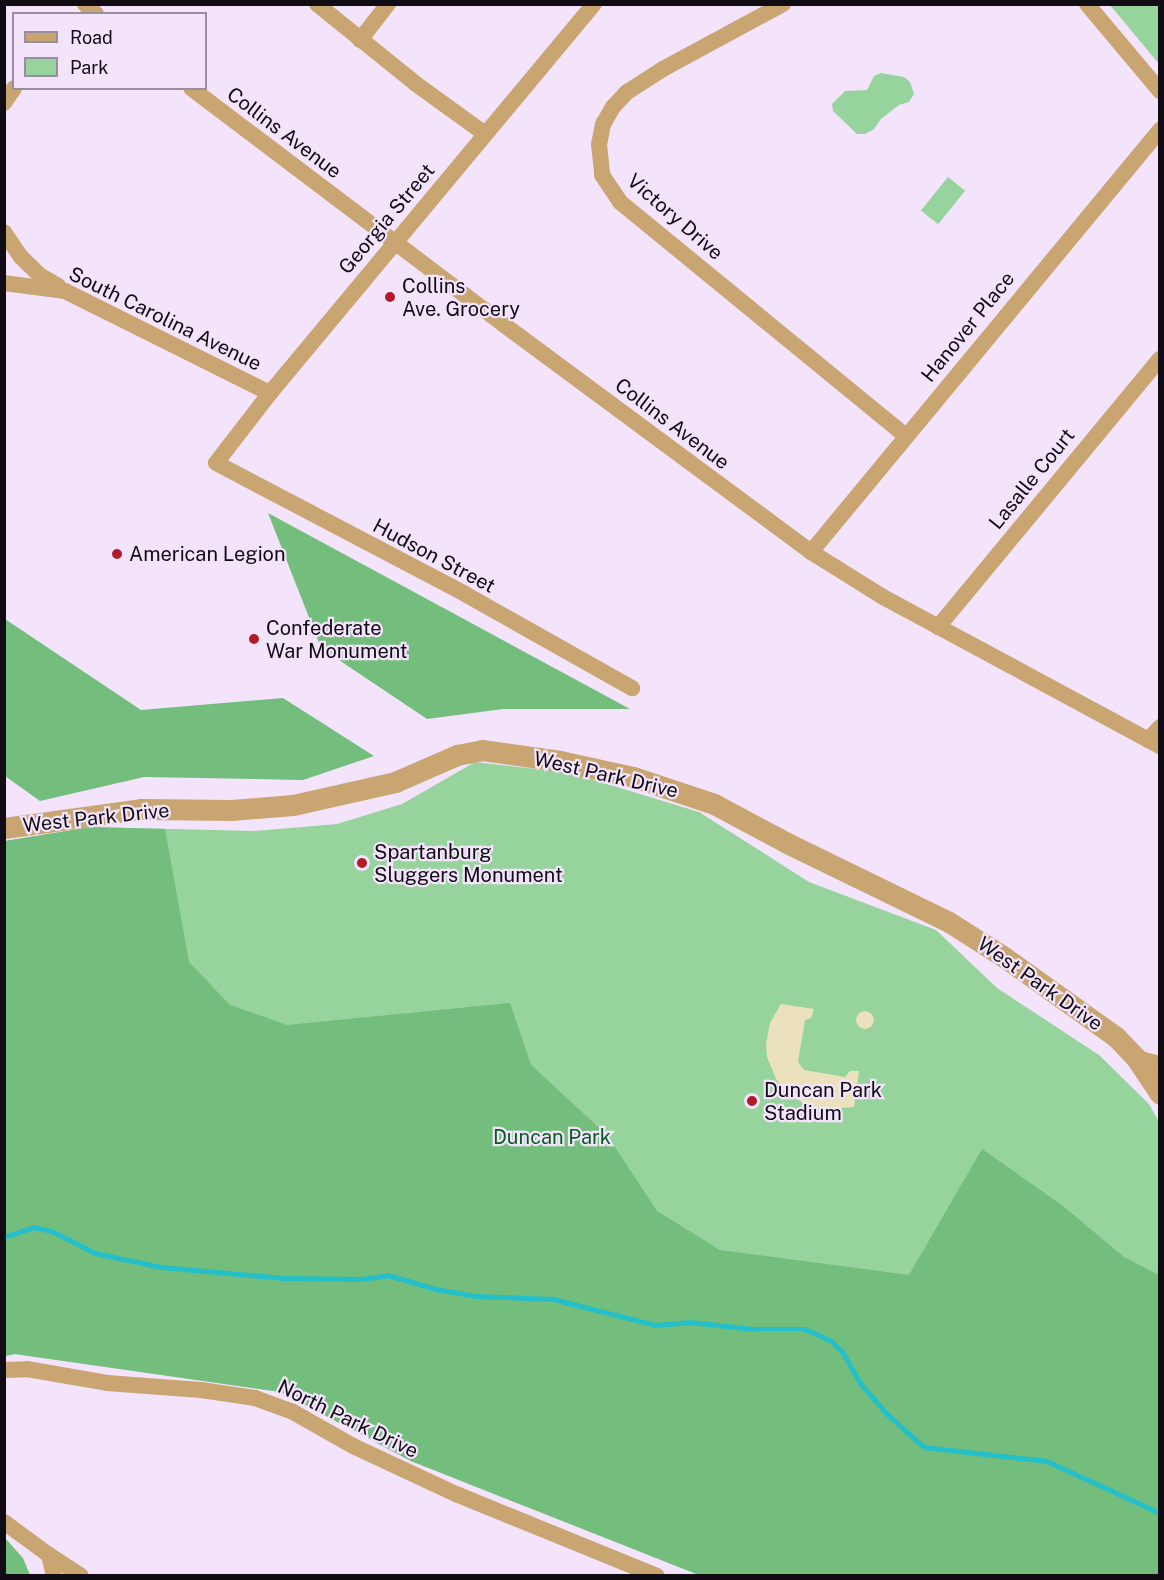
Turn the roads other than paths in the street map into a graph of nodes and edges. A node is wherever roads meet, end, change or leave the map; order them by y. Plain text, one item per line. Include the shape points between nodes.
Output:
1 (317, 4) edge
2 (388, 4) edge
3 (594, 4) edge
4 (783, 4) edge
5 (1087, 4) edge
6 (360, 40) junction
7 (13, 90) edge
8 (194, 90) edge
9 (1160, 91) edge
10 (4, 103) edge
11 (1160, 130) edge
12 (485, 134) junction
13 (4, 232) edge
14 (395, 243) junction
15 (4, 283) edge
16 (65, 291) junction
17 (1160, 358) edge
18 (270, 393) junction
19 (906, 436) junction
20 (216, 463) joint
21 (812, 552) junction
22 (938, 627) junction
23 (632, 688) dead end
24 (1160, 727) edge
25 (1154, 743) edge
26 (4, 828) edge
27 (1136, 1058) junction
28 (1160, 1064) edge
29 (1160, 1094) edge
30 (4, 1370) edge
31 (4, 1522) edge
32 (49, 1555) junction
33 (54, 1575) edge
34 (81, 1575) edge
35 (657, 1575) edge

1 - 6 street
2 - 6 street
3 - 12 street, Georgia Street
4 - 19 street, Victory Drive via 627,92 603,124 598,144 602,175 620,202
5 - 9 street
6 - 12 street
7 - 10 street
8 - 14 street, Collins Avenue
11 - 19 street, Hanover Place
12 - 14 street, Georgia Street
13 - 16 street via 21,257
14 - 18 street, Georgia Street
14 - 21 street, Collins Avenue
15 - 16 street, South Carolina Avenue
16 - 18 street, South Carolina Avenue
17 - 22 street, Lasalle Court
18 - 20 street, Georgia Street
19 - 21 street, Hanover Place
20 - 23 street, Hudson Street via 465,594
21 - 22 street, Collins Avenue
22 - 25 street, Collins Avenue
24 - 25 street
26 - 27 street, West Park Drive via 130,810 232,810 293,805 395,782 469,752 560,761 633,777 714,804 935,914 1088,1016
27 - 28 street
27 - 29 street, West Park Drive
30 - 35 street, North Park Drive via 27,1369 107,1383 236,1394 275,1404 456,1494
31 - 32 street
32 - 33 street
32 - 34 street

